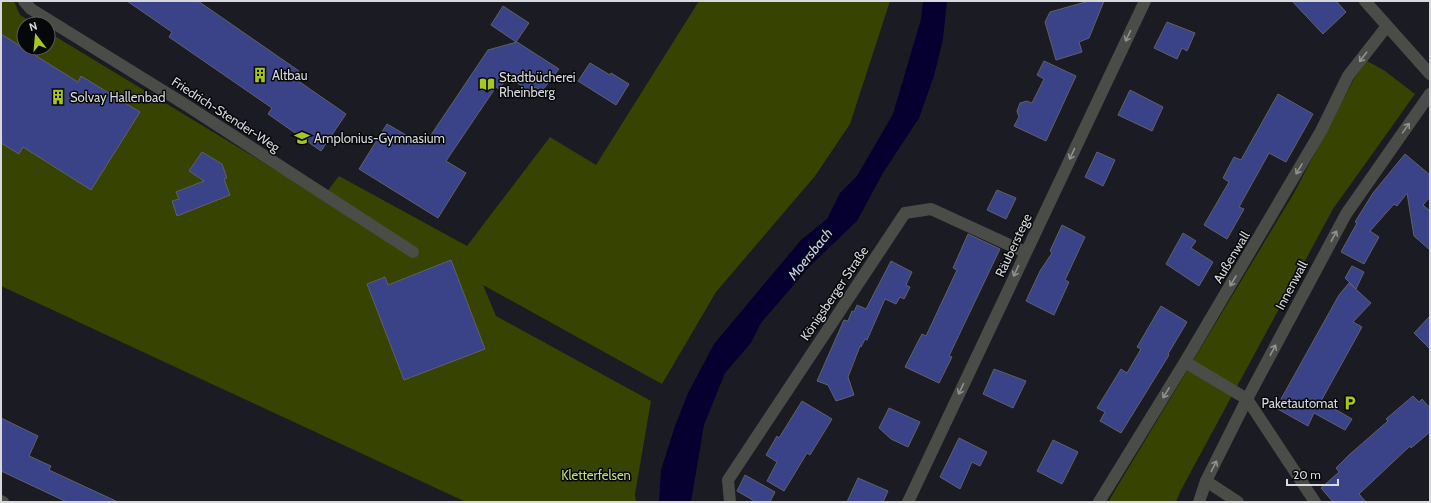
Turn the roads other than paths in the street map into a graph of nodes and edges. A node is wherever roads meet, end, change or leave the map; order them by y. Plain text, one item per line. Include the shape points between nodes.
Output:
1 (24, 1) edge
2 (1145, 1) edge
3 (1365, 1) edge
4 (1387, 26) junction
5 (1430, 74) edge
6 (1430, 94) edge
7 (413, 252) dead end
8 (1026, 252) junction
9 (1185, 362) junction
10 (1247, 399) junction
11 (1206, 481) junction
12 (730, 502) edge
13 (908, 502) edge
14 (1099, 502) edge
15 (1199, 502) edge
16 (1238, 502) edge
17 (1315, 502) edge

1 - 7 street, Friedrich-Stender-Weg via 31,9 186,105
2 -> 8 street, Räuberstege
3 - 4 street
4 - 5 street
4 -> 9 street, Außenwall via 1348,76 1321,131
10 -> 6 street, Innenwall via 1346,214
8 - 12 street, Königsberger Straße via 931,209 905,212 728,480
8 -> 13 street, Räuberstege
9 - 10 street
9 -> 14 street, Außenwall
11 -> 10 street, Innenwall
10 - 17 street
11 - 15 street, Innenwall
11 - 16 street

